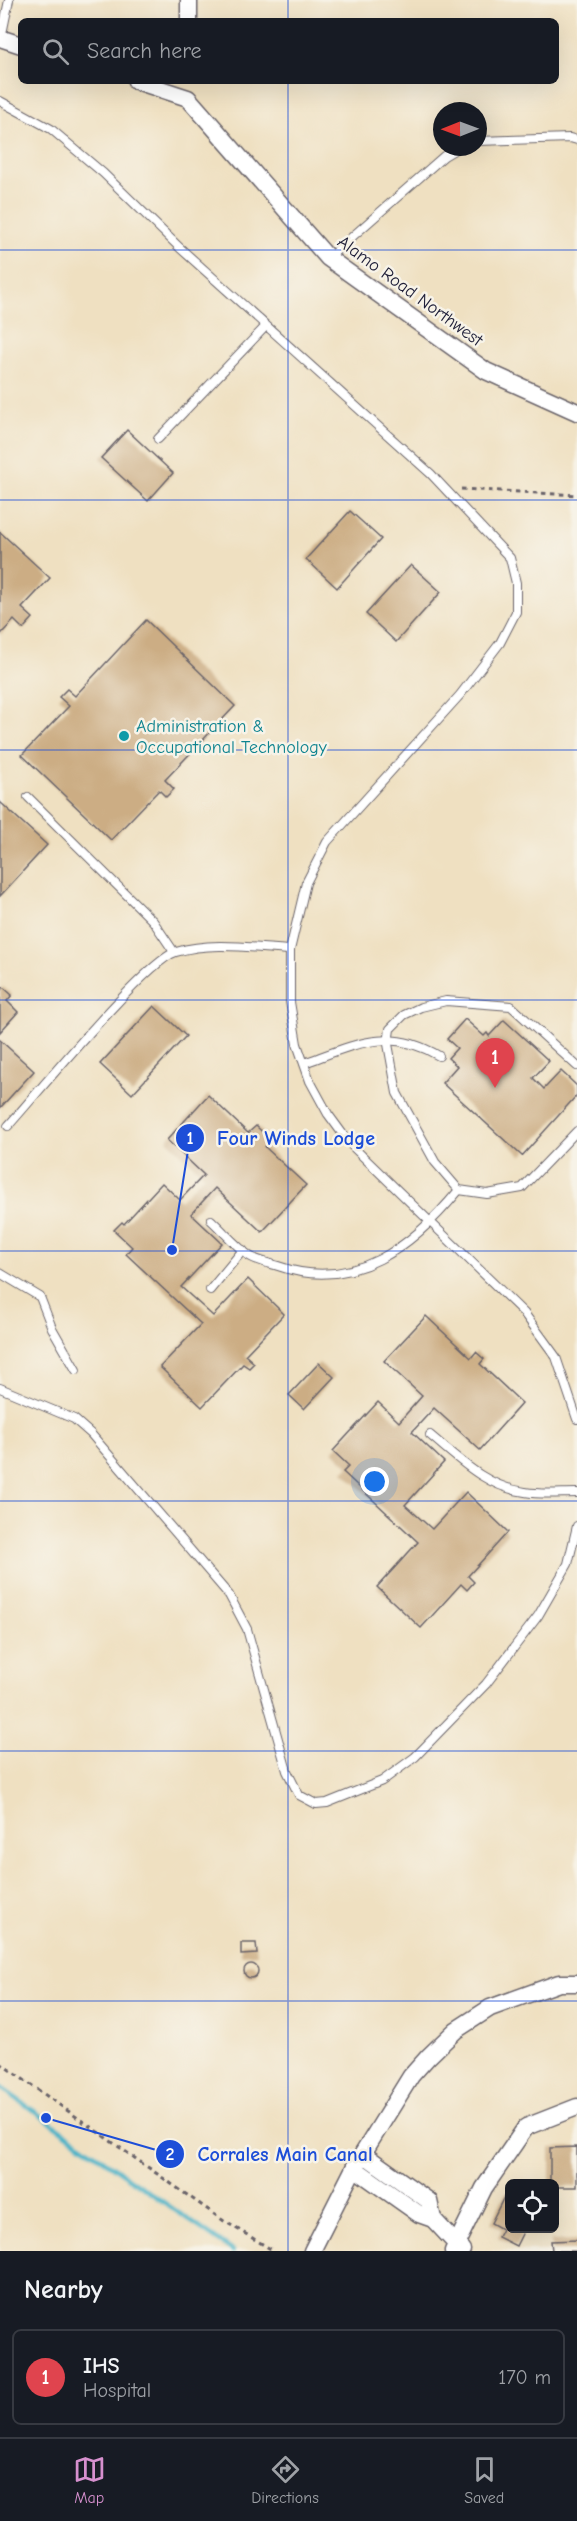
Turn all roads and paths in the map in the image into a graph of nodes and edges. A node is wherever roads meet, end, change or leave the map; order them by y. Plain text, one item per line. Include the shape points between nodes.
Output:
1 (9, 0) edge
2 (189, 0) edge
3 (189, 18) edge
4 (1, 38) edge
5 (18, 44) edge
6 (156, 84) edge
7 (189, 89) edge
8 (0, 101) edge
9 (577, 140) edge
10 (487, 141) edge
11 (444, 156) edge
12 (328, 258) junction
13 (266, 326) junction
14 (577, 412) edge
15 (158, 439) dead end
16 (444, 488) junction
17 (577, 495) edge
18 (28, 797) dead end
19 (290, 950) junction
20 (174, 952) junction
21 (388, 1039) junction
22 (439, 1056) dead end
23 (304, 1063) junction
24 (577, 1066) edge
25 (8, 1126) dead end
26 (577, 1131) edge
27 (459, 1191) junction
28 (212, 1220) dead end
29 (432, 1224) junction
30 (243, 1250) junction
31 (0, 1273) edge
32 (210, 1290) dead end
33 (76, 1370) dead end
34 (0, 1388) edge
35 (577, 1419) edge
36 (430, 1435) dead end
37 (577, 1493) edge
38 (577, 1526) edge
39 (577, 1983) edge
40 (0, 2063) edge
41 (577, 2107) edge
42 (359, 2161) junction
43 (413, 2187) junction
44 (403, 2202) junction
45 (433, 2220) junction
46 (457, 2249) edge
47 (274, 2251) edge
48 (312, 2251) edge

1 - 4 lane
2 - 3 street
4 - 5 street
6 - 7 street, Alamo Road Northwest
7 - 12 street, Alamo Road Northwest
8 - 13 lane via 51,129
9 - 10 lane
11 - 12 lane
12 - 14 street, Alamo Road Northwest via 486,370
13 - 15 lane
13 - 16 lane
16 - 17 path
16 - 19 lane via 510,558 516,583 516,612 500,643 460,695 327,842 306,883
18 - 20 lane via 153,921
19 - 20 lane via 220,946
19 - 23 lane via 290,1002
20 - 25 lane via 143,976
21 - 22 lane via 424,1047
21 - 23 lane via 369,1040
21 - 24 lane via 390,1029 404,1015 421,1007 446,1001 511,1006
21 - 27 lane via 397,1093 435,1162
23 - 29 lane via 328,1114 350,1144
26 - 27 lane via 522,1188 487,1194
27 - 29 lane
28 - 30 lane
29 - 30 lane via 405,1245 368,1265 333,1275 300,1274
29 - 35 lane via 524,1313 556,1357
30 - 32 lane
31 - 33 lane via 40,1297
34 - 38 lane via 74,1419 91,1434 229,1595 247,1629 287,1771 299,1795 316,1804 382,1781 415,1757 486,1684 538,1616 568,1564
36 - 37 lane via 482,1477 505,1487 526,1493
39 - 42 street via 559,1983 490,2008 456,2030 411,2076
40 - 47 path
41 - 46 street via 526,2127 484,2188
42 - 43 street
42 - 44 street
42 - 48 street
43 - 44 street
43 - 45 street via 429,2200
44 - 45 street
45 - 46 street

